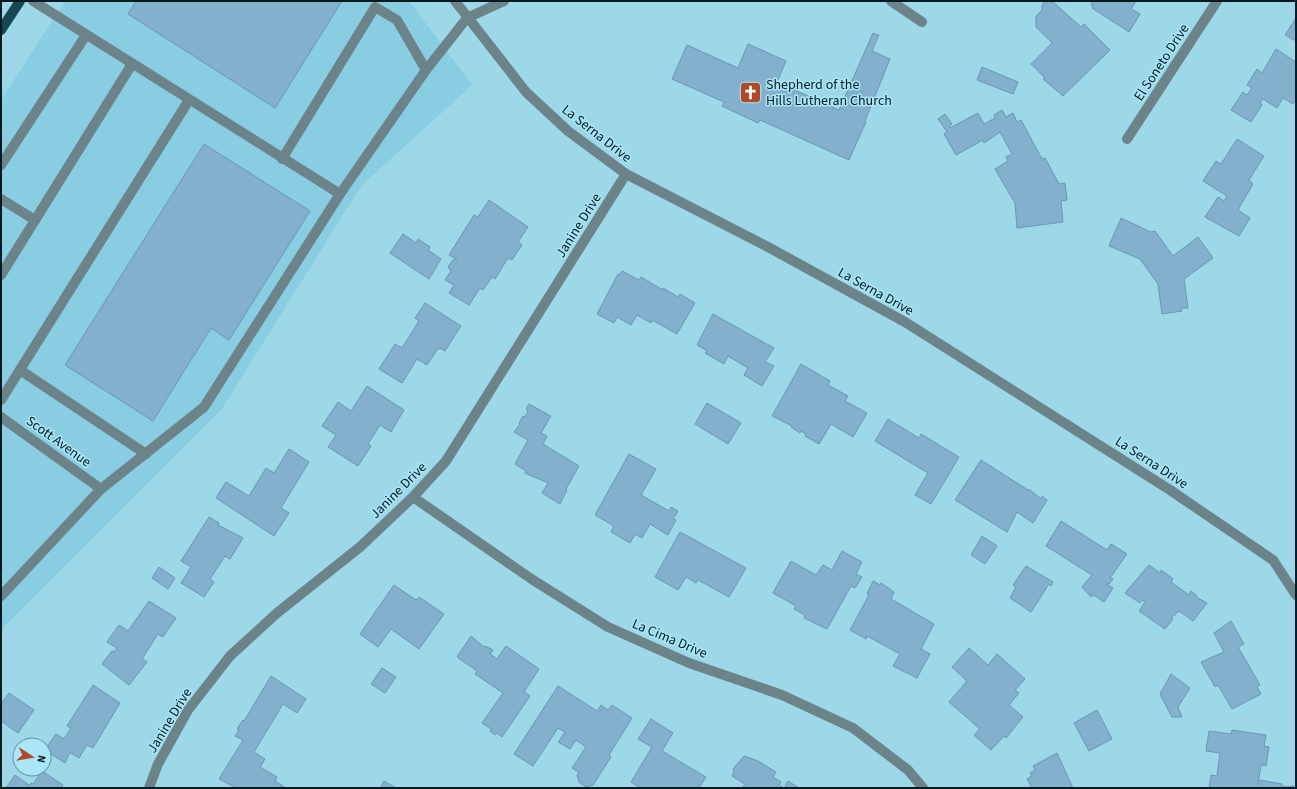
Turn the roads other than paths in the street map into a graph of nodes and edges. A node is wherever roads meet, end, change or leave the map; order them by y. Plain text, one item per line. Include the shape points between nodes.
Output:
1 (20, 1) edge
2 (33, 1) edge
3 (455, 1) edge
4 (504, 1) edge
5 (891, 1) edge
6 (1217, 1) edge
7 (467, 18) junction
8 (922, 22) dead end
9 (1, 30) edge
10 (86, 34) junction
11 (132, 64) junction
12 (426, 70) junction
13 (189, 100) junction
14 (1127, 139) dead end
15 (282, 159) junction
16 (1, 165) edge
17 (626, 174) junction
18 (340, 194) junction
19 (1, 199) edge
20 (35, 220) junction
21 (1, 276) edge
22 (20, 370) junction
23 (1, 400) edge
24 (1, 417) edge
25 (146, 454) junction
26 (101, 489) junction
27 (413, 497) junction
28 (1296, 595) edge
29 (1, 596) edge
30 (148, 788) edge
31 (923, 788) edge

1 - 9 main road
2 - 10 street
3 - 7 street, La Serna Drive
4 - 7 street
5 - 8 street
6 - 14 street, El Soneto Drive
7 - 12 street
7 - 17 street, La Serna Drive via 526,92 568,131
10 - 11 street
10 - 16 street
11 - 13 street
11 - 20 street
12 - 15 street via 397,20 375,7
12 - 18 street
13 - 15 street
13 - 22 street
15 - 18 street
17 - 27 street, Janine Drive via 446,461
17 - 28 street, La Serna Drive via 906,322 1170,490 1273,560
18 - 25 street via 204,407
19 - 20 street
20 - 21 street
22 - 23 street
22 - 25 street
24 - 26 street, Scott Avenue
25 - 26 street
26 - 29 street
27 - 30 street, Janine Drive via 360,547 277,613 230,656 188,710 158,764
27 - 31 street, La Cima Drive via 533,580 608,627 689,663 782,695 853,728 908,770

